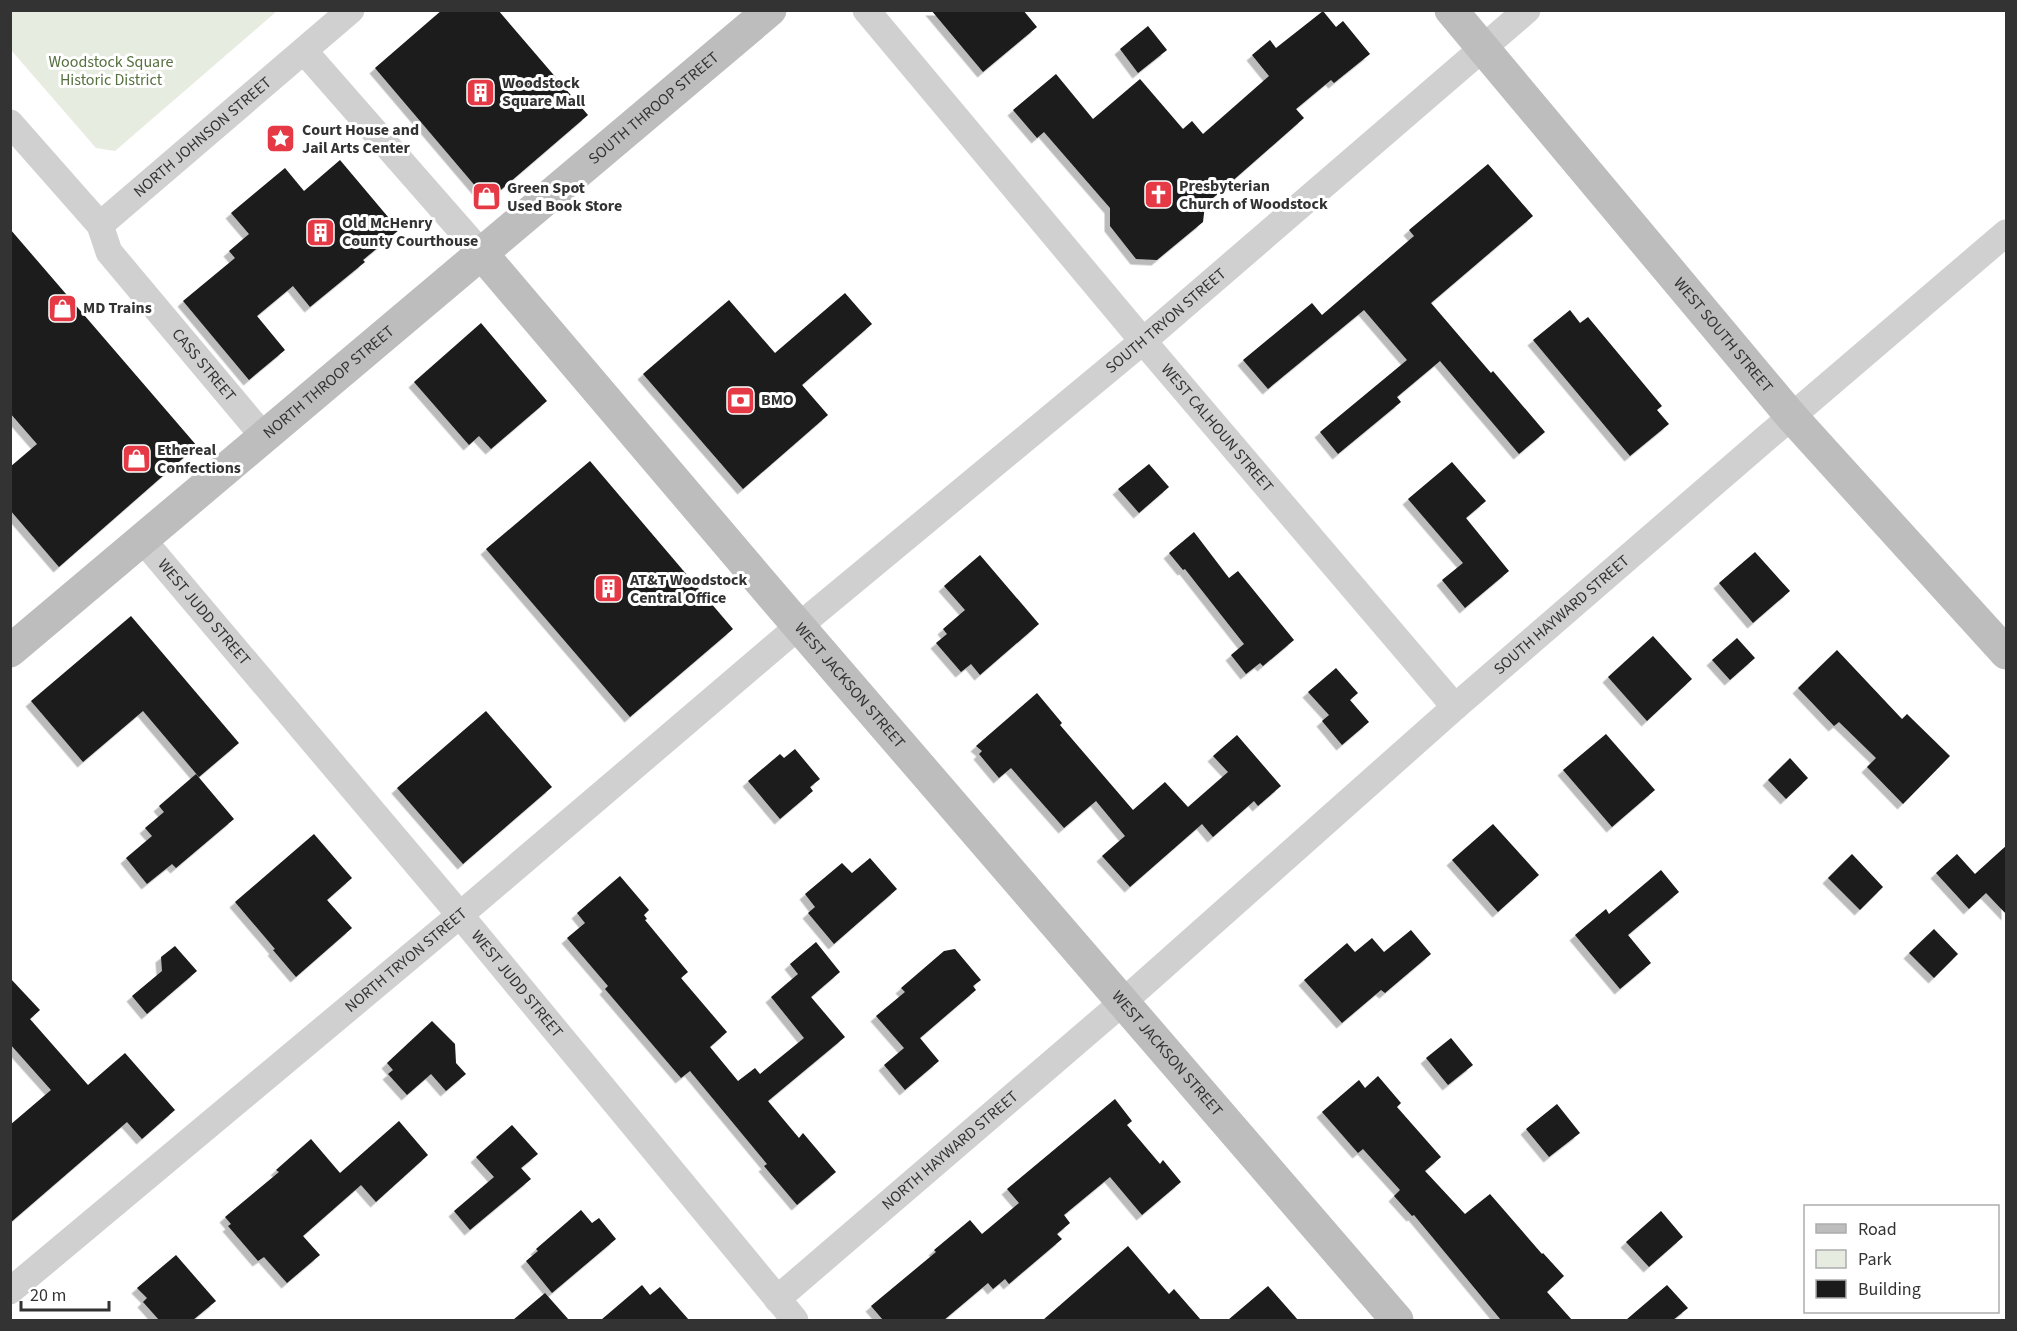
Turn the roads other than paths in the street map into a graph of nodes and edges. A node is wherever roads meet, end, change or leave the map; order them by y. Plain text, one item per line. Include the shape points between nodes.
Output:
1 (351, 10) edge
2 (770, 10) edge
3 (866, 10) edge
4 (1451, 10) edge
5 (1527, 10) edge
6 (1482, 48) junction
7 (304, 51) junction
8 (10, 123) edge
9 (100, 225) junction
10 (2007, 233) edge
11 (482, 254) junction
12 (1143, 340) junction
13 (1791, 416) junction
14 (265, 438) junction
15 (142, 539) junction
16 (799, 626) junction
17 (10, 651) edge
18 (2007, 652) edge
19 (1455, 707) junction
20 (460, 915) junction
21 (1123, 1002) junction
22 (10, 1291) edge
23 (777, 1299) junction
24 (795, 1320) edge
25 (1397, 1320) edge

1 - 7 street, NORTH JOHNSON STREET
2 - 11 street, SOUTH THROOP STREET
3 - 12 street, WEST CALHOUN STREET
4 - 6 street, WEST SOUTH STREET
5 - 6 street, SOUTH TRYON STREET
6 - 12 street, SOUTH TRYON STREET
6 - 13 street, WEST SOUTH STREET
7 - 9 street, NORTH JOHNSON STREET
7 - 11 street, WEST JACKSON STREET
8 - 9 street, CASS STREET
9 - 14 street, CASS STREET via 109,252
10 - 13 street, SOUTH HAYWARD STREET
11 - 14 street, NORTH THROOP STREET
11 - 16 street, WEST JACKSON STREET
12 - 16 street, SOUTH TRYON STREET
12 - 19 street, WEST CALHOUN STREET
13 - 18 street, WEST SOUTH STREET
13 - 19 street, SOUTH HAYWARD STREET
14 - 15 street, NORTH THROOP STREET
15 - 17 street, NORTH THROOP STREET
15 - 20 street, WEST JUDD STREET
16 - 20 street, NORTH TRYON STREET
16 - 21 street, WEST JACKSON STREET
19 - 21 street, SOUTH HAYWARD STREET
20 - 22 street, NORTH TRYON STREET
20 - 23 street, WEST JUDD STREET
21 - 23 street, NORTH HAYWARD STREET
21 - 25 street, WEST JACKSON STREET
23 - 24 street, WEST JUDD STREET

